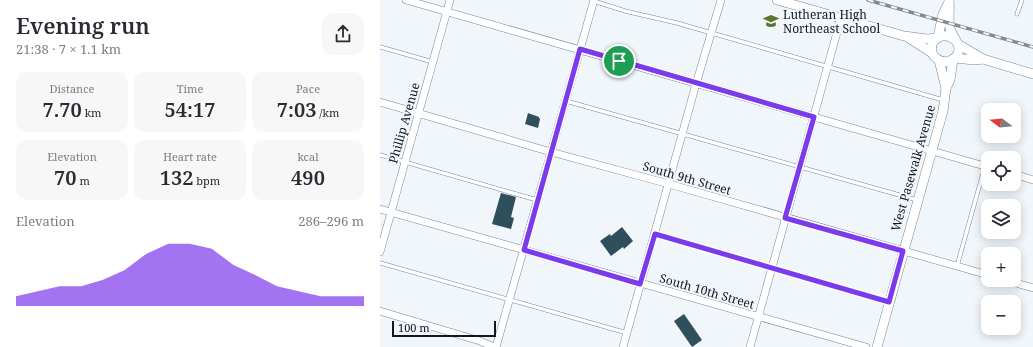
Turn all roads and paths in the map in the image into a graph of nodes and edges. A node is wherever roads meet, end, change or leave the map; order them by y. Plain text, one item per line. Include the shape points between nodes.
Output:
1 (406, 0) edge
2 (450, 0) edge
3 (594, 0) edge
4 (721, 0) edge
5 (777, 0) edge
6 (949, 0) edge
7 (1022, 0) edge
8 (447, 11) junction
9 (1017, 14) dead end
10 (841, 18) junction
11 (712, 34) junction
12 (904, 36) junction
13 (938, 37) junction
14 (957, 42) junction
15 (380, 47) edge
16 (580, 49) junction
17 (932, 53) junction
18 (954, 58) junction
19 (983, 59) junction
20 (939, 60) junction
21 (433, 62) junction
22 (828, 67) junction
23 (1033, 74) edge
24 (696, 84) junction
25 (946, 88) junction
26 (566, 100) junction
27 (945, 100) junction
28 (380, 102) edge
29 (419, 113) junction
30 (814, 117) junction
31 (683, 134) junction
32 (931, 150) junction
33 (551, 152) junction
34 (380, 155) edge
35 (405, 162) junction
36 (981, 164) edge
37 (800, 168) junction
38 (1021, 176) edge
39 (1033, 180) edge
40 (669, 184) junction
41 (981, 186) edge
42 (537, 200) junction
43 (917, 200) junction
44 (380, 209) edge
45 (391, 212) junction
46 (785, 218) junction
47 (655, 234) junction
48 (524, 250) junction
49 (903, 251) junction
50 (380, 252) edge
51 (380, 262) edge
52 (957, 266) junction
53 (771, 269) junction
54 (981, 273) edge
55 (640, 284) junction
56 (1021, 285) edge
57 (1033, 288) edge
58 (510, 299) junction
59 (889, 302) junction
60 (380, 311) edge
61 (758, 316) junction
62 (627, 333) junction
63 (495, 347) edge
64 (623, 347) edge
65 (750, 347) edge
66 (866, 347) edge
67 (876, 347) edge

1 - 8 street
2 - 8 street, Phillip Avenue
3 - 11 lane
3 - 16 street
4 - 11 street
5 - 10 street
6 - 13 street
6 - 14 street via 950,27
7 - 9 lane
8 - 16 street
8 - 21 street, Phillip Avenue
10 - 12 street
10 - 22 street
11 - 22 lane
11 - 24 street
12 - 13 street via 927,39
12 - 17 street
13 - 14 street via 948,35
13 - 17 street via 932,45
14 - 18 street via 958,51
14 - 19 street
15 - 21 lane
16 - 24 street
16 - 26 street
17 - 20 street
18 - 19 street
18 - 20 street via 948,62
18 - 25 street, West Pasewalk Avenue
19 - 23 street
20 - 25 street, West Pasewalk Avenue
21 - 29 street, Phillip Avenue
22 - 27 lane
22 - 30 street
24 - 30 street
24 - 31 street
25 - 27 street, West Pasewalk Avenue
26 - 31 lane
26 - 33 street
27 - 32 street, West Pasewalk Avenue
28 - 29 street, South 9th Street
29 - 33 street, South 9th Street
29 - 35 street, Phillip Avenue
30 - 32 street
30 - 37 street
31 - 37 lane
31 - 40 street
32 - 36 street
32 - 43 street, West Pasewalk Avenue
33 - 40 street, South 9th Street
33 - 42 street
34 - 35 lane
35 - 42 lane
35 - 45 street, Phillip Avenue
37 - 43 lane
37 - 46 street
38 - 39 street
40 - 46 street, South 9th Street
40 - 47 street
41 - 52 lane
42 - 48 street
43 - 49 street, West Pasewalk Avenue
44 - 45 street, South 10th Street
45 - 48 street, South 10th Street
45 - 50 street, Phillip Avenue
46 - 49 street, South 9th Street
46 - 53 street
47 - 53 lane
47 - 55 street
48 - 55 street, South 10th Street
48 - 58 street
49 - 52 street, South 9th Street
49 - 59 street, West Pasewalk Avenue
51 - 58 lane
52 - 54 street, South 9th Street
53 - 59 lane
53 - 61 street
55 - 61 street, South 10th Street
55 - 62 street
56 - 57 street
58 - 62 lane
58 - 63 street
59 - 67 street, West Pasewalk Avenue
60 - 63 street
61 - 65 street
61 - 66 street, South 10th Street
62 - 64 street

